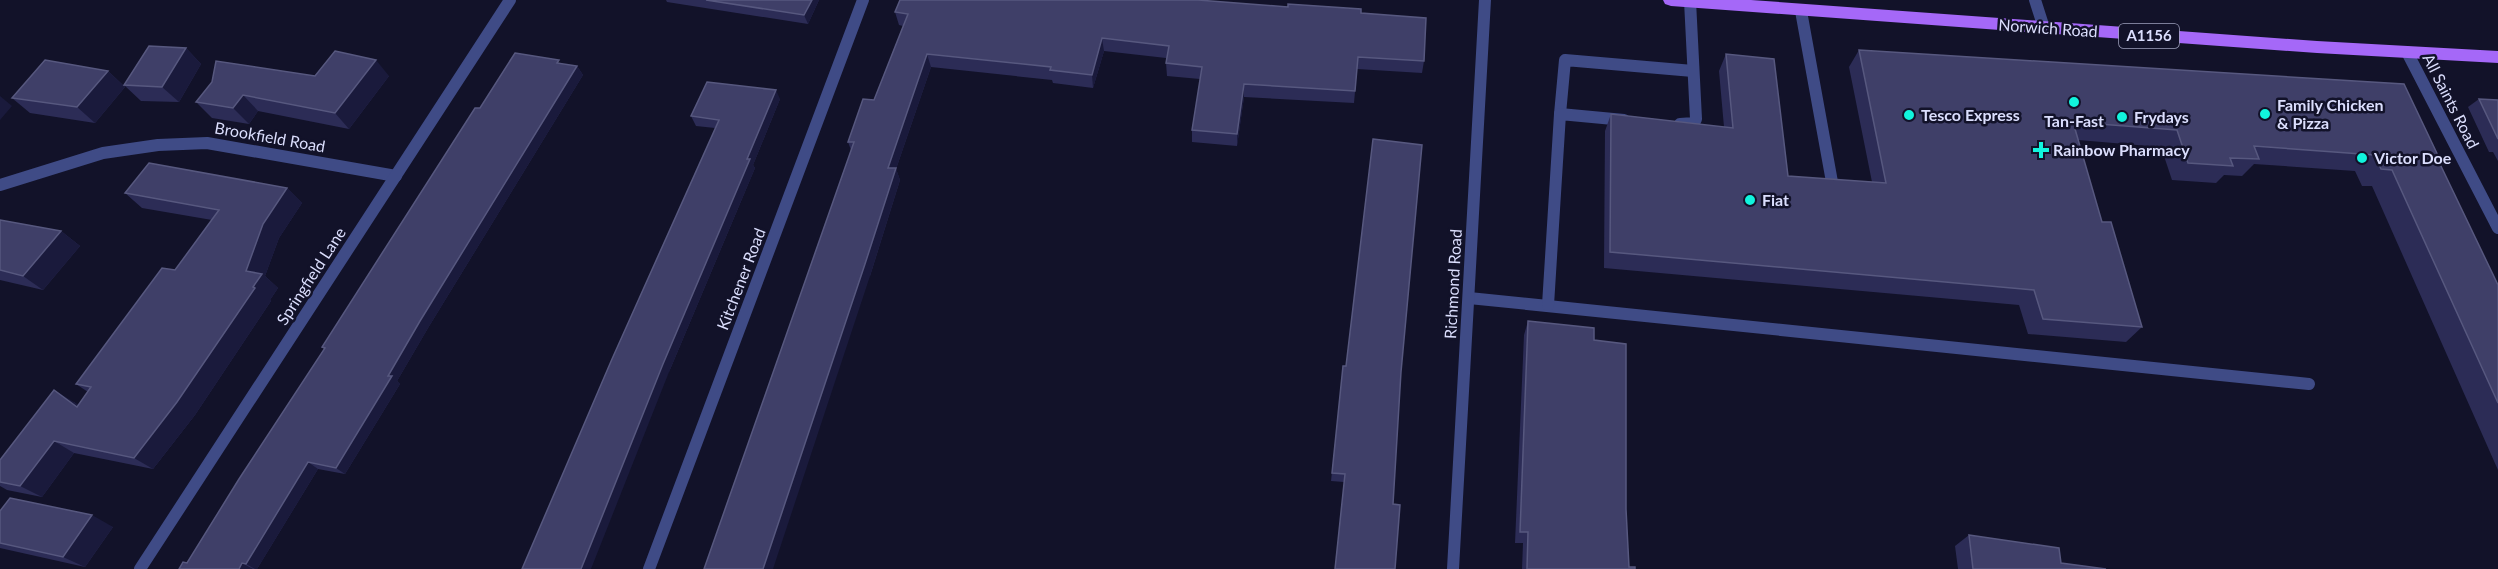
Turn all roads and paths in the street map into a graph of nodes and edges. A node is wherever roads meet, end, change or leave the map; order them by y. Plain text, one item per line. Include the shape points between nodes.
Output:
1 (510, 0) edge
2 (863, 0) edge
3 (1485, 0) edge
4 (1671, 0) edge
5 (2035, 0) edge
6 (1690, 2) edge
7 (1801, 11) junction
8 (2044, 28) junction
9 (2407, 52) junction
10 (2498, 57) edge
11 (1694, 71) junction
12 (1560, 114) junction
13 (1640, 121) edge
14 (1663, 123) edge
15 (396, 176) junction
16 (1832, 182) edge
17 (0, 185) edge
18 (2498, 228) edge
19 (1469, 298) junction
20 (1548, 305) junction
21 (2309, 384) dead end
22 (140, 569) edge
23 (649, 569) edge
24 (1453, 569) edge

1 - 15 street, Springfield Lane
2 - 23 street, Kitchener Road
3 - 19 street, Richmond Road
4 - 6 main road, Norwich Road / A1156
5 - 8 street
6 - 7 main road, Norwich Road / A1156
6 - 11 street
7 - 8 main road, Norwich Road / A1156
7 - 16 street
8 - 9 main road, Norwich Road / A1156
9 - 10 main road, Norwich Road / A1156
9 - 18 street, All Saints Road
11 - 12 street via 1565,60
11 - 14 street via 1694,123
12 - 13 street
12 - 20 street
15 - 17 street, Brookfield Road via 199,143 103,153
15 - 22 street, Springfield Lane
19 - 20 street
19 - 24 street, Richmond Road
20 - 21 street

